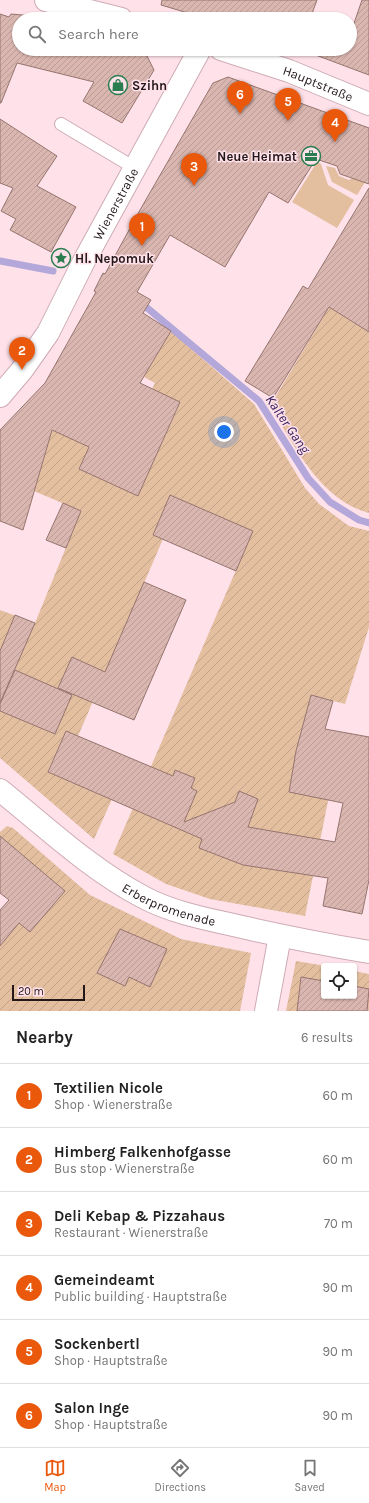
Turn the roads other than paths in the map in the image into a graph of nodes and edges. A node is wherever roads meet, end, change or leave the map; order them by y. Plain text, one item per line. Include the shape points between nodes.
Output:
1 (46, 0) edge
2 (93, 12) edge
3 (196, 56) edge
4 (243, 56) edge
5 (369, 104) edge
6 (61, 124) dead end
7 (135, 168) junction
8 (0, 396) edge
9 (0, 790) edge
10 (280, 936) junction
11 (369, 952) edge
12 (266, 1011) edge

1 - 2 street
3 - 7 street, Wienerstraße
4 - 5 street, Hauptstraße via 289,71
6 - 7 lane
7 - 8 street, Wienerstraße via 48,332
9 - 10 street, Erberpromenade via 90,863 143,898 214,921
10 - 11 street, Erberpromenade
10 - 12 street

